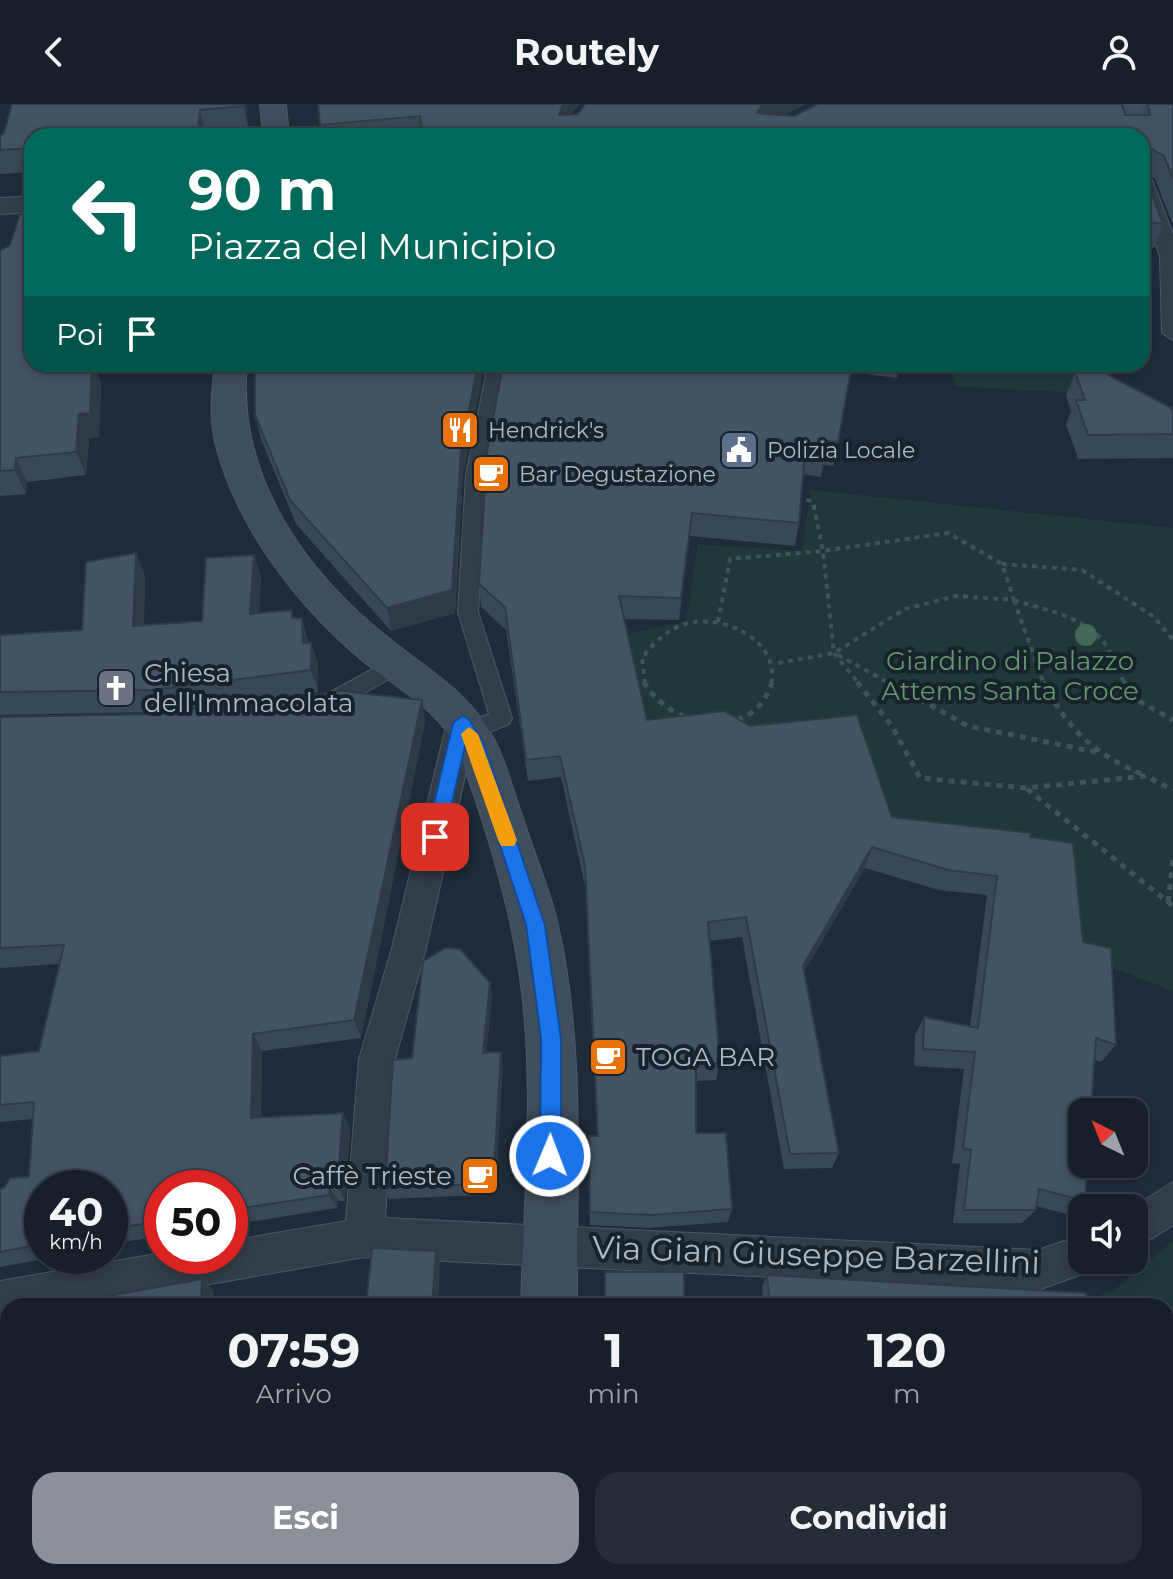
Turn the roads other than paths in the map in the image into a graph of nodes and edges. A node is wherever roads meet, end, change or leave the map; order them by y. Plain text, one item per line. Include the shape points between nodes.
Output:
1 (273, 104) edge
2 (1173, 107) edge
3 (1117, 117) edge
4 (275, 128) edge
5 (1150, 200) edge
6 (24, 204) edge
7 (0, 206) edge
8 (1150, 254) edge
9 (1172, 256) edge
10 (1173, 333) edge
11 (231, 372) edge
12 (495, 372) edge
13 (395, 665) junction
14 (303, 705) edge
15 (465, 728) junction
16 (1173, 1201) edge
17 (1148, 1220) edge
18 (364, 1237) junction
19 (549, 1245) junction
20 (1068, 1260) edge
21 (17, 1298) edge
22 (549, 1298) edge

1 - 4 main road
2 - 3 main road
5 - 9 street
6 - 7 street
8 - 9 street
9 - 10 street
11 - 13 main road via 228,423 243,480 254,500 307,580
12 - 15 street via 476,475 468,612 501,718
13 - 14 street via 331,702
13 - 15 main road via 434,692
15 - 18 street via 377,1059
15 - 19 main road via 488,779 535,925 551,1038
16 - 17 street
18 - 19 street, Via Gian Giuseppe Barzellini
18 - 21 street, Via Gian Giuseppe Barzellini
19 - 20 street, Via Gian Giuseppe Barzellini via 1038,1270
19 - 22 main road

